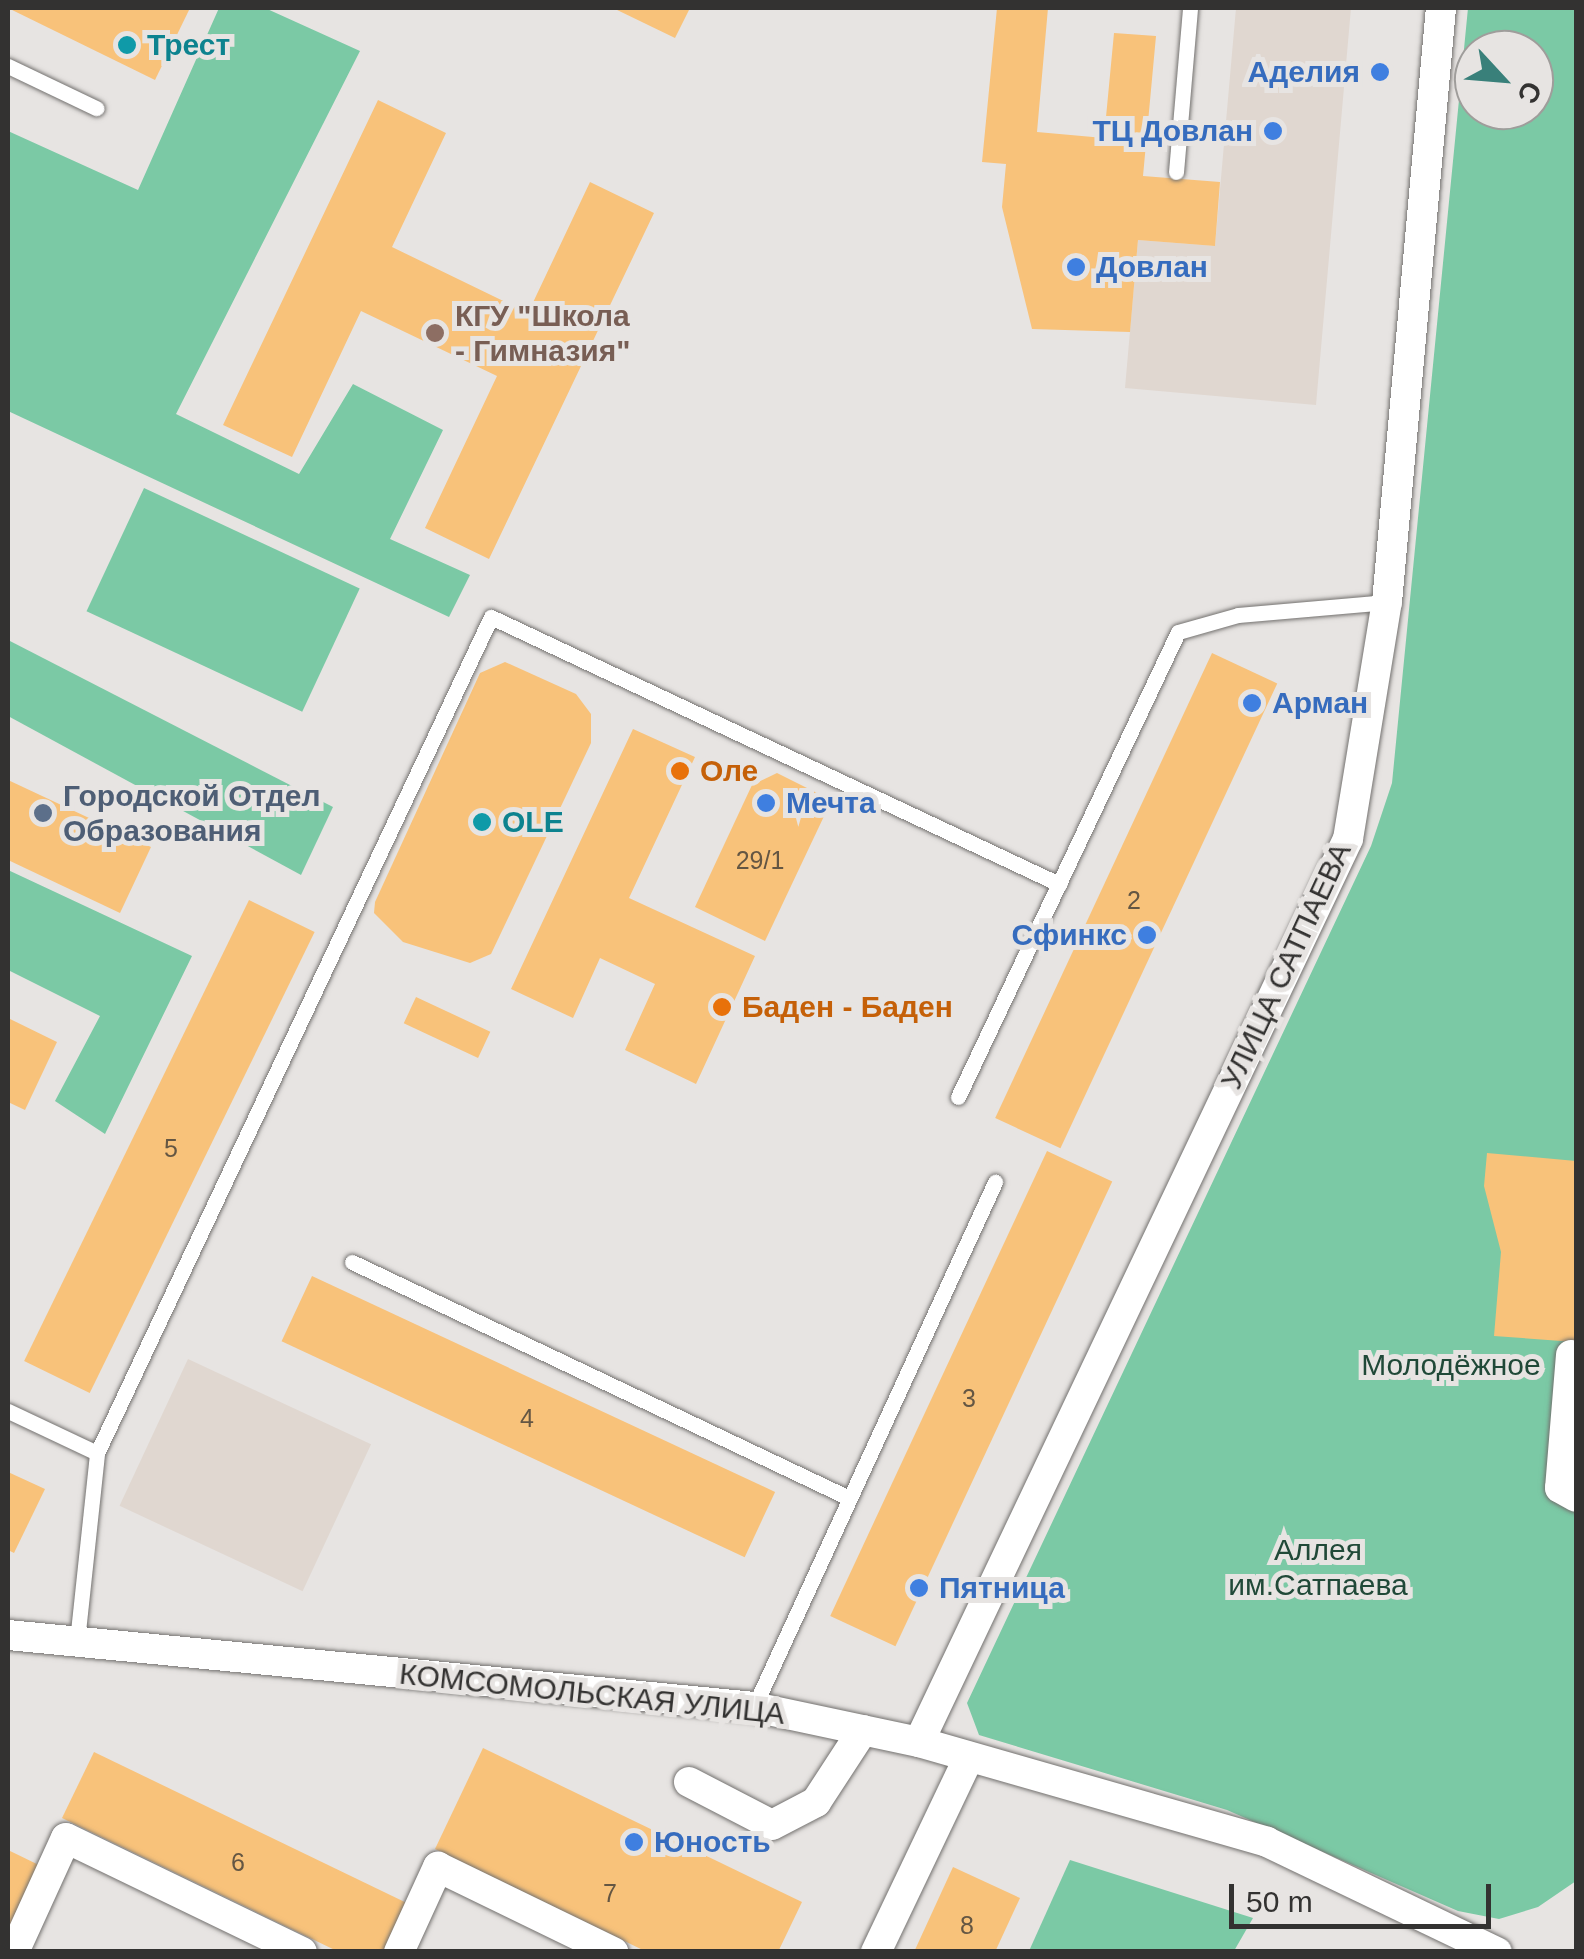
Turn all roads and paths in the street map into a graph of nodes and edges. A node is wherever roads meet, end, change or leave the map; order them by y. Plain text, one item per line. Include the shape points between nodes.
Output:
1 (1190, 8) edge
2 (1441, 8) edge
3 (8, 66) edge
4 (96, 108) dead end
5 (1176, 172) dead end
6 (1387, 602) junction
7 (1058, 884) junction
8 (958, 1097) dead end
9 (995, 1182) dead end
10 (352, 1262) dead end
11 (1571, 1355) dead end
12 (8, 1410) edge
13 (97, 1453) junction
14 (1576, 1497) edge
15 (850, 1498) junction
16 (8, 1635) edge
17 (78, 1641) junction
18 (754, 1707) junction
19 (863, 1730) junction
20 (919, 1742) junction
21 (970, 1756) junction
22 (689, 1782) dead end
23 (10, 1951) edge
24 (302, 1952) edge
25 (399, 1952) edge
26 (612, 1952) edge
27 (876, 1952) edge
28 (1497, 1952) edge

1 - 5 lane
2 - 6 street, УЛИЦА САТПАЕВА
3 - 4 lane
6 - 7 lane via 1238,615 1178,632
6 - 20 street, УЛИЦА САТПАЕВА via 1348,838
7 - 8 lane
7 - 13 lane via 491,617
9 - 15 lane
10 - 15 lane
11 - 14 street via 1560,1488
12 - 13 lane
13 - 17 lane
15 - 18 lane
16 - 17 street, КОМСОМОЛЬСКАЯ УЛИЦА
17 - 18 street, КОМСОМОЛЬСКАЯ УЛИЦА
18 - 19 street, КОМСОМОЛЬСКАЯ УЛИЦА
19 - 20 street, КОМСОМОЛЬСКАЯ УЛИЦА
19 - 22 street via 816,1802 772,1826
20 - 21 street, КОМСОМОЛЬСКАЯ УЛИЦА
21 - 27 street
21 - 28 street, КОМСОМОЛЬСКАЯ УЛИЦА via 1267,1842
23 - 24 street via 66,1838
25 - 26 street via 438,1868

